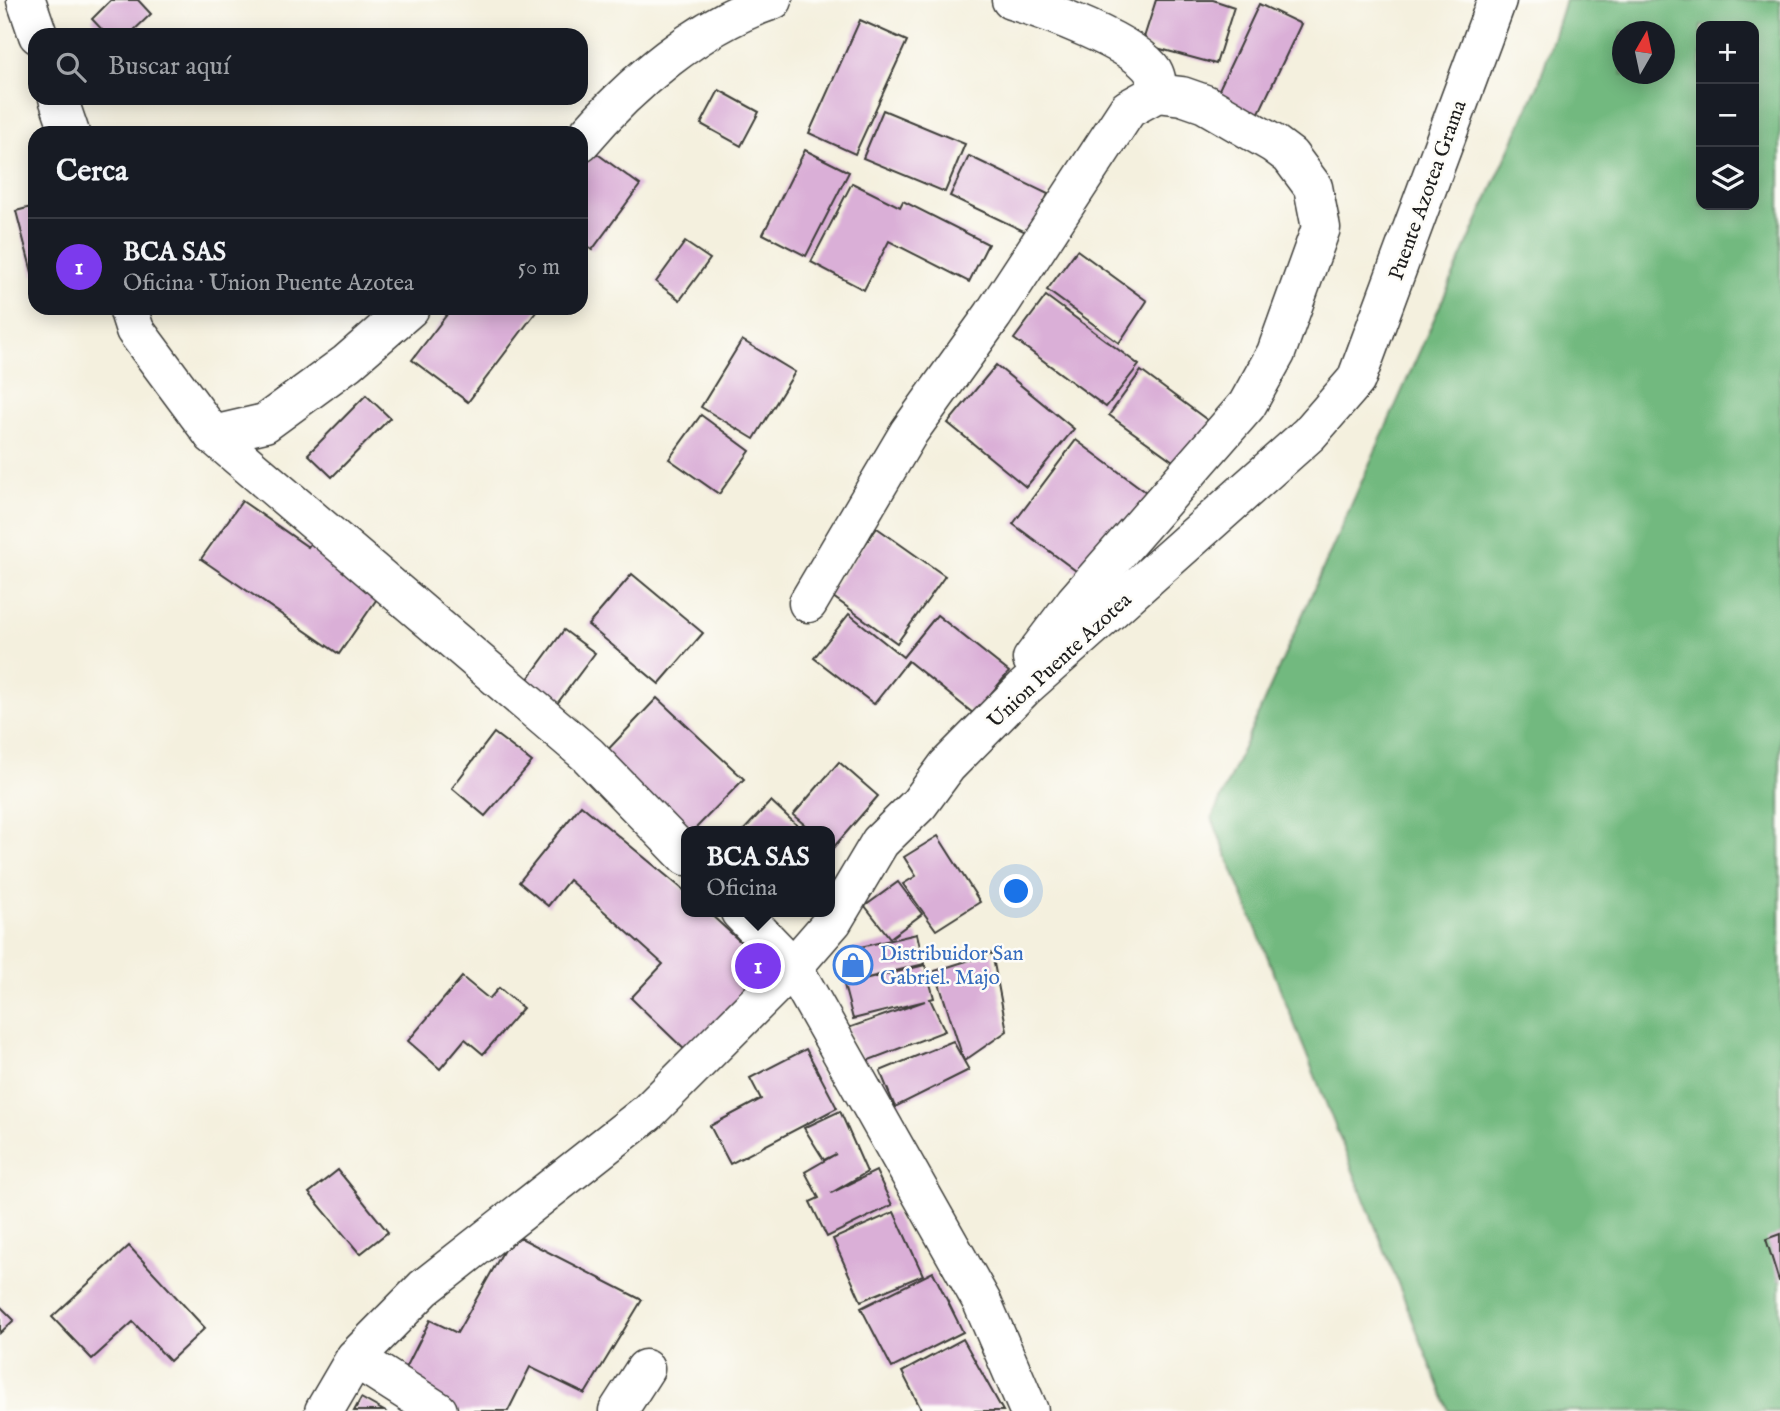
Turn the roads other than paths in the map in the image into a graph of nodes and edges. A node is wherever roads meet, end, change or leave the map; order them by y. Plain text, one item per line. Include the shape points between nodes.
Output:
1 (26, 0) edge
2 (773, 0) edge
3 (1011, 0) edge
4 (1497, 0) edge
5 (36, 28) edge
6 (1157, 93) junction
7 (60, 105) edge
8 (68, 126) edge
9 (588, 135) edge
10 (130, 315) edge
11 (402, 315) edge
12 (1356, 380) joint
13 (213, 435) junction
14 (808, 603) dead end
15 (1024, 688) junction
16 (681, 851) edge
17 (745, 917) edge
18 (793, 967) junction
19 (355, 1358) junction
20 (645, 1369) dead end
21 (324, 1411) edge
22 (438, 1411) edge
23 (618, 1411) edge
24 (1029, 1411) edge

1 - 5 street
2 - 9 street via 729,21 658,67
3 - 6 street via 1066,19 1140,59 1152,71
4 - 12 street, Puente Azotea Grama
6 - 14 street via 1128,109 909,432
6 - 15 street via 1205,104 1290,156 1312,187 1321,228 1276,353 1247,405 1075,602 1021,672
7 - 8 street
10 - 13 street via 135,330
11 - 13 street via 347,363 265,423
12 - 15 street, Union Puente Azotea via 1308,434
13 - 16 street via 589,755
15 - 18 street, Union Puente Azotea via 880,842 833,921
17 - 18 street
18 - 19 street, Union Puente Azotea via 647,1113 424,1288
18 - 24 street via 982,1302
19 - 21 street, Union Puente Azotea
19 - 22 street
20 - 23 street

